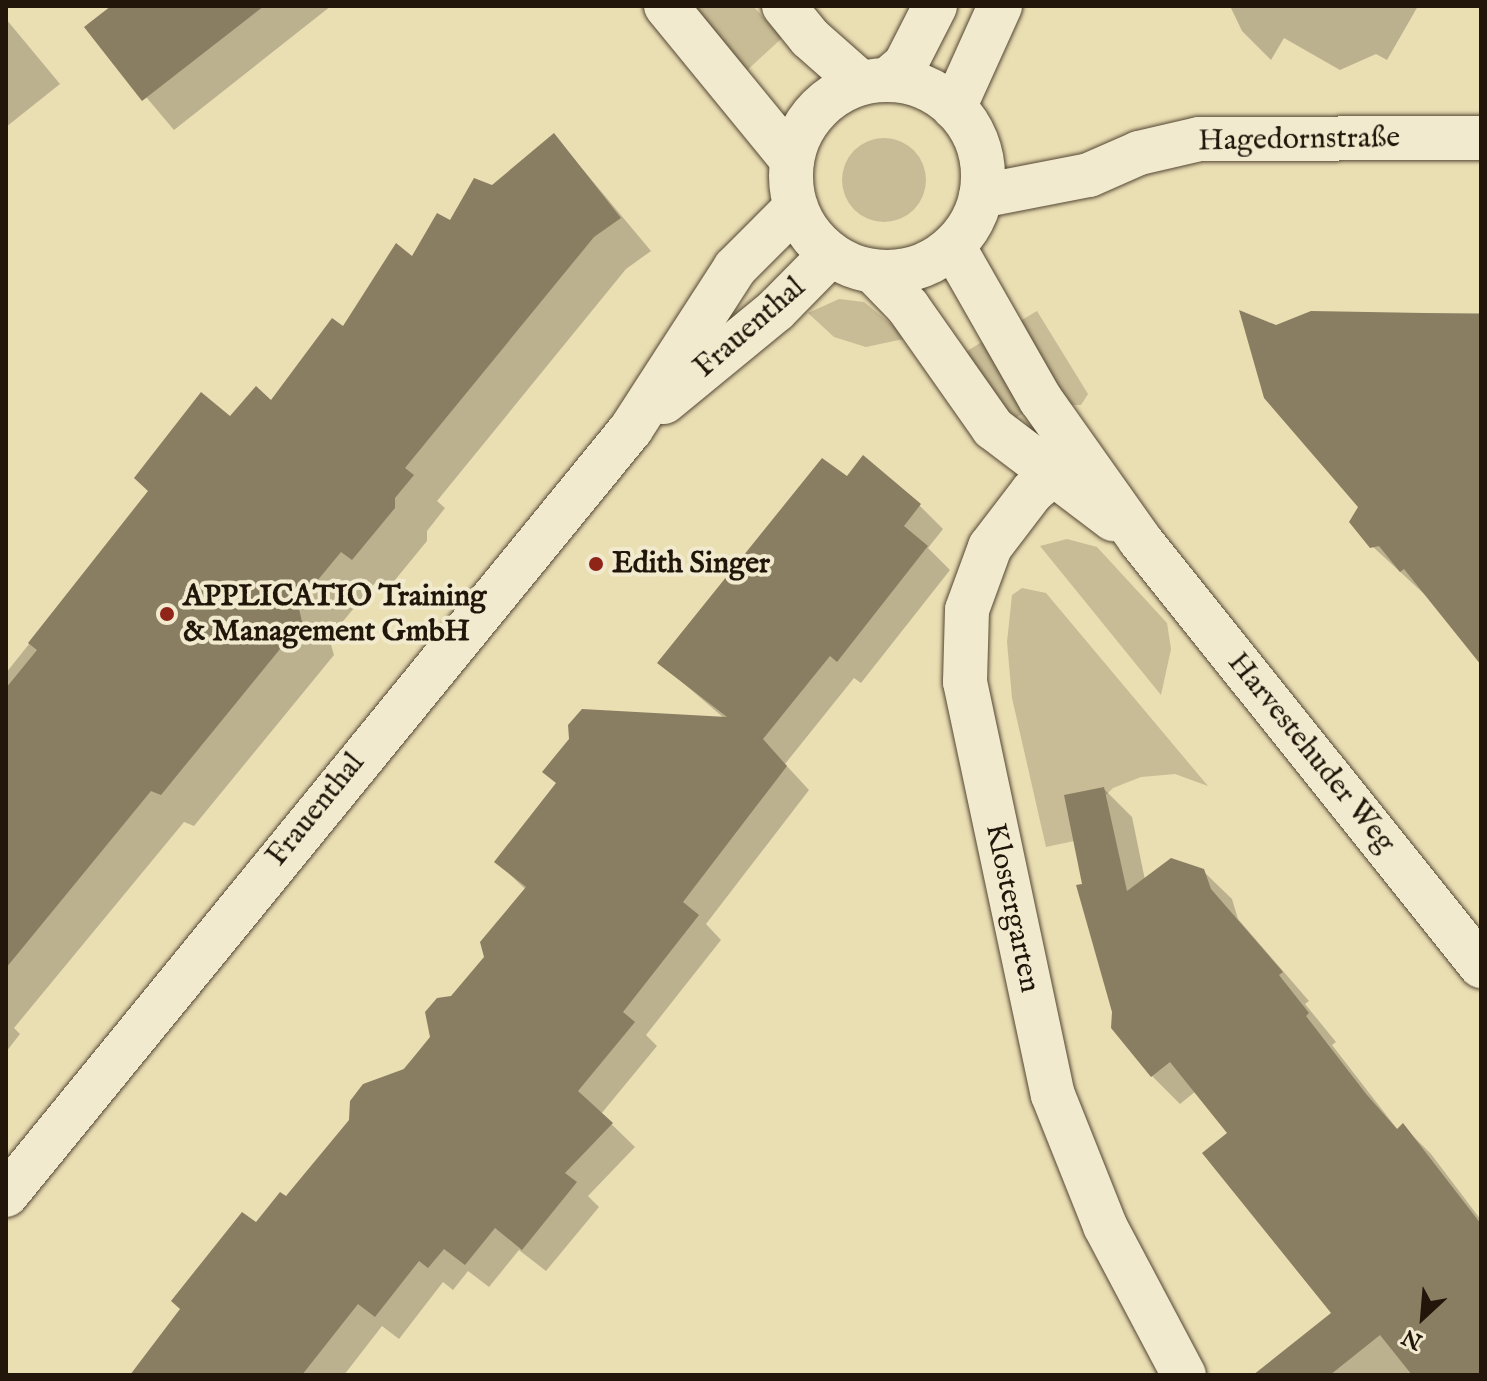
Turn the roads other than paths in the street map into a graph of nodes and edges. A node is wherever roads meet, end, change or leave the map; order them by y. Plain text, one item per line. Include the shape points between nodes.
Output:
1 (666, 6) edge
2 (784, 6) edge
3 (935, 6) edge
4 (1000, 6) edge
5 (874, 82) junction
6 (954, 108) junction
7 (1481, 138) edge
8 (792, 160) junction
9 (981, 196) junction
10 (796, 207) junction
11 (953, 246) junction
12 (830, 255) junction
13 (874, 272) junction
14 (631, 429) junction
15 (1064, 464) junction
16 (1481, 966) edge
17 (6, 1195) edge
18 (1184, 1375) edge

1 - 8 street
2 - 5 street, Harvestehuder Weg via 810,38
3 - 5 street via 905,65
4 - 6 street
5 - 6 street, Harvestehuder Weg via 924,87
5 - 8 street, Harvestehuder Weg via 818,109 802,130
6 - 9 street, Harvestehuder Weg via 978,144
7 - 9 street, Hagedornstraße via 1199,139 1139,153 1089,175
8 - 10 street, Harvestehuder Weg
9 - 11 street, Harvestehuder Weg via 971,224
10 - 12 street, Harvestehuder Weg via 809,233
10 - 14 street, Frauenthal via 735,268
11 - 13 street, Harvestehuder Weg via 917,268
11 - 15 street, Harvestehuder Weg
12 - 13 street, Harvestehuder Weg
12 - 14 street, Frauenthal via 776,310
13 - 15 street, Harvestehuder Weg via 908,307 973,407
14 - 17 street, Frauenthal
15 - 16 street, Harvestehuder Weg via 1140,540
15 - 18 street, Klostergarten via 1006,523 977,578 965,633 965,682 1053,1095 1105,1226

